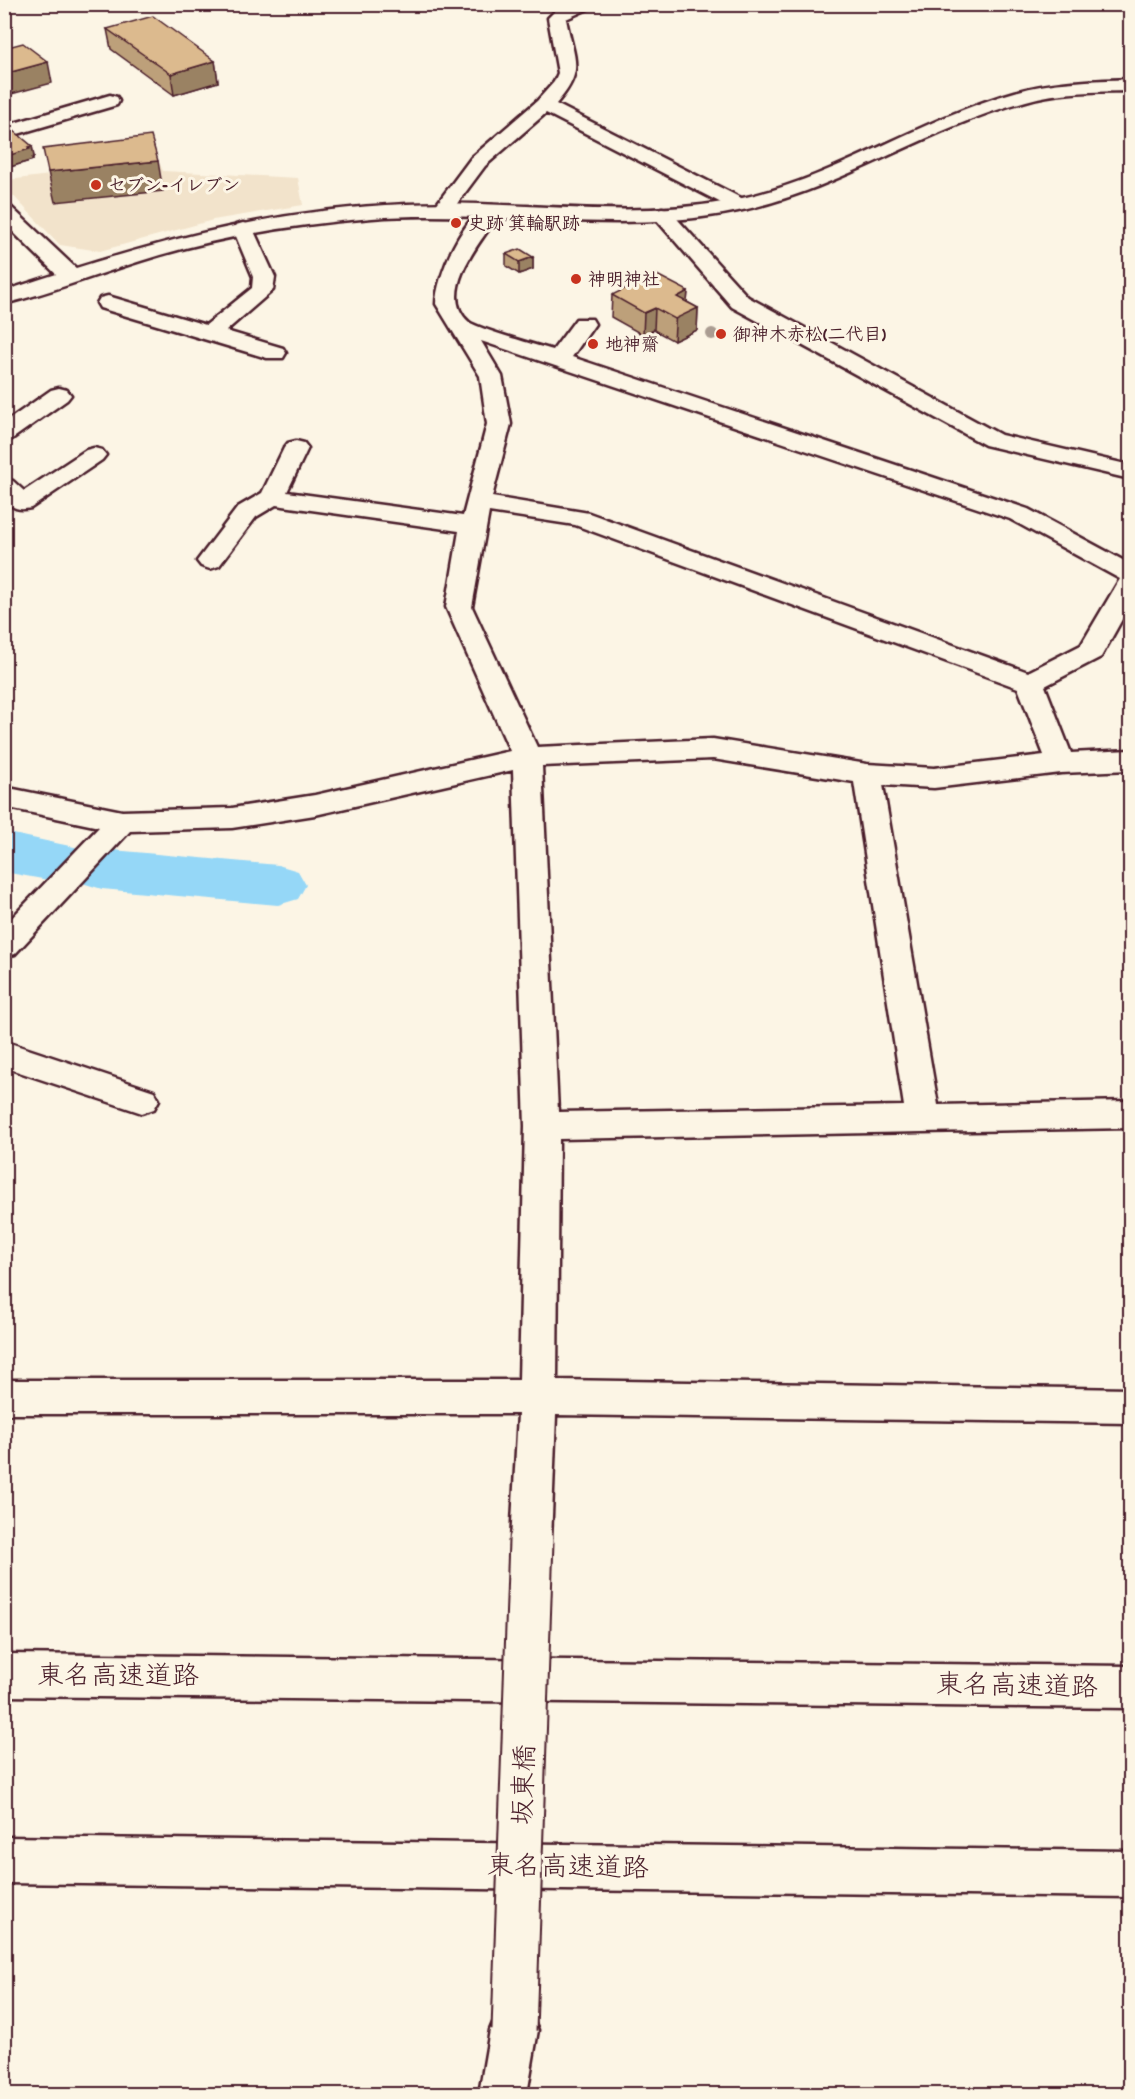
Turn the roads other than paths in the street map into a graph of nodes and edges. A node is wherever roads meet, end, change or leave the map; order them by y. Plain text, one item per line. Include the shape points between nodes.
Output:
1 (591, 4) edge
2 (564, 8) edge
3 (1131, 85) edge
4 (110, 101) dead end
5 (544, 105) junction
6 (4, 132) edge
7 (740, 205) junction
8 (443, 209) junction
9 (4, 211) edge
10 (492, 211) junction
11 (662, 214) junction
12 (243, 230) junction
13 (71, 276) junction
14 (4, 298) edge
15 (108, 303) dead end
16 (584, 324) dead end
17 (461, 327) junction
18 (210, 333) junction
19 (275, 353) dead end
20 (556, 361) junction
21 (59, 395) dead end
22 (4, 434) edge
23 (296, 448) dead end
24 (94, 455) dead end
25 (1131, 472) edge
26 (4, 486) edge
27 (272, 497) junction
28 (477, 514) junction
29 (210, 561) dead end
30 (1131, 574) edge
31 (1131, 583) edge
32 (1030, 682) junction
33 (527, 757) junction
34 (1131, 760) edge
35 (1061, 763) junction
36 (867, 774) junction
37 (4, 797) edge
38 (122, 821) junction
39 (4, 946) edge
40 (4, 1054) edge
41 (142, 1100) dead end
42 (1131, 1115) edge
43 (922, 1119) junction
44 (542, 1126) junction
45 (4, 1397) edge
46 (538, 1397) junction
47 (1131, 1406) edge
48 (4, 1675) edge
49 (1131, 1687) edge
50 (4, 1860) edge
51 (1131, 1874) edge
52 (502, 2094) edge

1 - 2 main road
2 - 5 main road via 557,18 567,73 563,84
3 - 7 main road via 1063,88 1020,97 962,116 807,185
4 - 6 main road
5 - 7 main road
5 - 8 main road via 478,162
7 - 11 main road
8 - 10 main road
8 - 12 main road via 321,217
9 - 13 main road
10 - 11 main road
10 - 17 main road via 473,231 446,296
11 - 25 main road via 740,302 993,440
12 - 13 main road via 172,245
12 - 18 main road via 264,277 262,290
13 - 14 main road
15 - 18 main road
16 - 20 main road
17 - 20 main road
17 - 28 main road via 491,376 500,424
18 - 19 main road
20 - 30 main road via 1019,514
21 - 22 main road
23 - 27 main road
24 - 26 main road via 22,503
27 - 28 main road
27 - 29 main road via 247,512
28 - 32 main road via 580,518
28 - 33 main road via 459,607
31 - 32 main road via 1090,651
32 - 35 main road
33 - 36 main road via 713,749
33 - 38 main road via 315,805 232,818
33 - 44 main road, 坂東橋
34 - 35 main road
35 - 36 main road via 934,778
36 - 43 main road
37 - 38 main road
38 - 39 main road
40 - 41 main road
42 - 43 main road
43 - 44 main road
44 - 46 main road, 坂東橋
45 - 46 main road
46 - 47 main road
46 - 52 main road, 坂東橋, bridge via 514,2030
48 - 49 main road, 東名高速道路
50 - 51 main road, 東名高速道路

